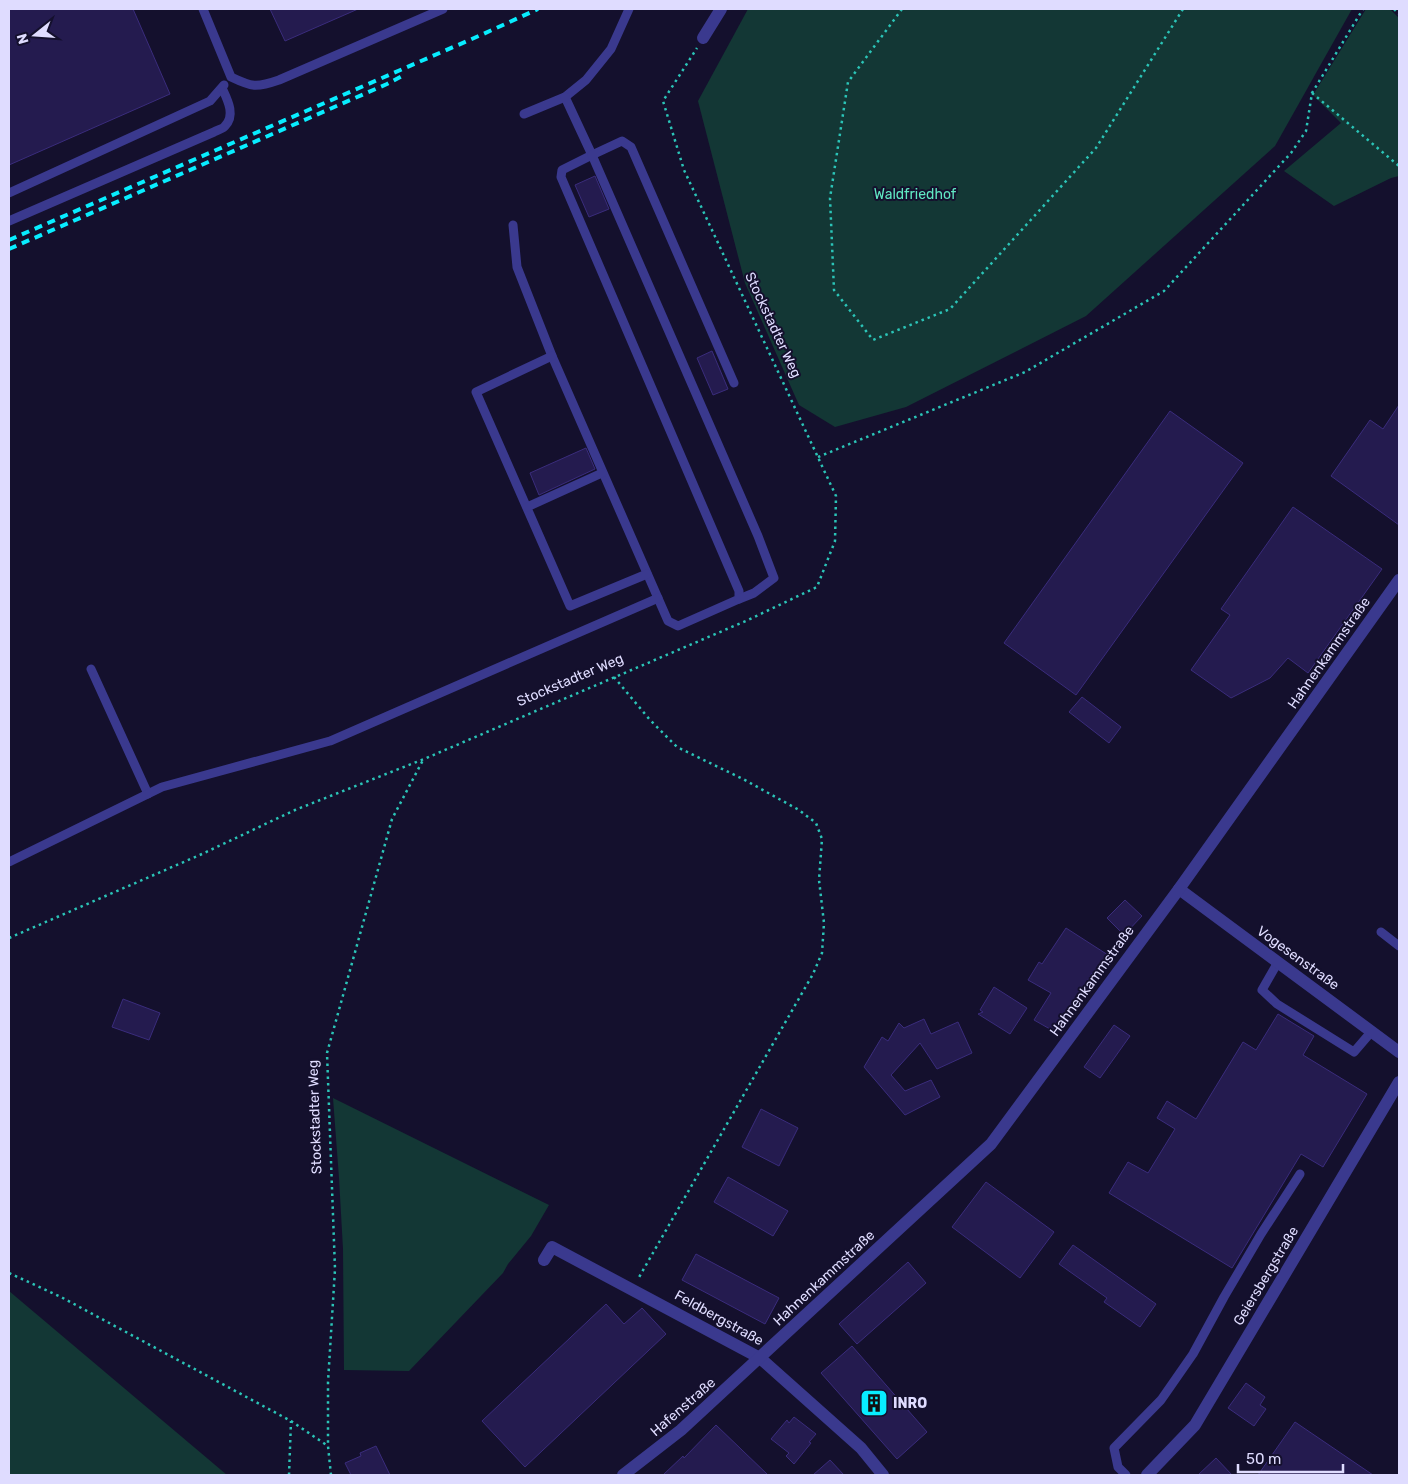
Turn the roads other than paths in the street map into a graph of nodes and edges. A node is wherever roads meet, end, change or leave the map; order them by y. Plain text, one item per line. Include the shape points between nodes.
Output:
1 (203, 9) edge
2 (444, 9) edge
3 (629, 9) edge
4 (721, 9) edge
5 (703, 38) road end
6 (230, 78) junction
7 (222, 88) junction
8 (565, 97) junction
9 (524, 114) dead end
10 (592, 155) junction
11 (9, 193) edge
12 (9, 221) edge
13 (513, 225) dead end
14 (552, 356) junction
15 (734, 382) dead end
16 (602, 473) junction
17 (527, 507) junction
18 (647, 574) junction
19 (1399, 580) edge
20 (658, 598) junction
21 (740, 599) junction
22 (91, 669) dead end
23 (148, 794) junction
24 (9, 862) edge
25 (1179, 889) junction
26 (1382, 932) dead end
27 (1399, 946) edge
28 (1278, 962) junction
29 (1372, 1032) junction
30 (1399, 1052) edge
31 (1399, 1082) edge
32 (1300, 1174) dead end
33 (544, 1260) dead end
34 (760, 1358) junction
35 (622, 1475) edge
36 (884, 1475) edge
37 (1126, 1475) edge
38 (1147, 1475) edge

1 - 6 lane
2 - 6 lane via 261,86
3 - 8 lane via 611,50 586,80
4 - 5 street
6 - 7 lane
7 - 11 lane via 210,101
7 - 12 lane via 229,106 226,126
8 - 9 lane
8 - 10 lane
10 - 15 lane via 622,141 631,147
10 - 21 lane via 562,170 561,177
10 - 21 lane via 774,578
13 - 14 lane via 517,267
14 - 16 lane
14 - 17 lane via 476,392
16 - 17 lane
16 - 18 lane
17 - 18 lane via 570,606
18 - 20 lane
19 - 25 street, Hahnenkammstraße
20 - 21 lane via 668,621 678,626
20 - 23 lane via 330,741 162,787
22 - 23 lane
23 - 24 lane
25 - 28 street, Vogesenstraße
25 - 34 street, Hahnenkammstraße via 991,1144
26 - 27 lane
28 - 29 street, Vogesenstraße
28 - 29 lane via 1262,990 1277,1004 1354,1052
29 - 30 street, Vogesenstraße
31 - 38 street, Geiersbergstraße via 1195,1425
32 - 37 lane via 1261,1234 1193,1354 1161,1400 1114,1448 1118,1467
33 - 34 street, Feldbergstraße via 552,1247
34 - 35 street, Hafenstraße via 681,1430
34 - 36 street, Feldbergstraße via 861,1448

